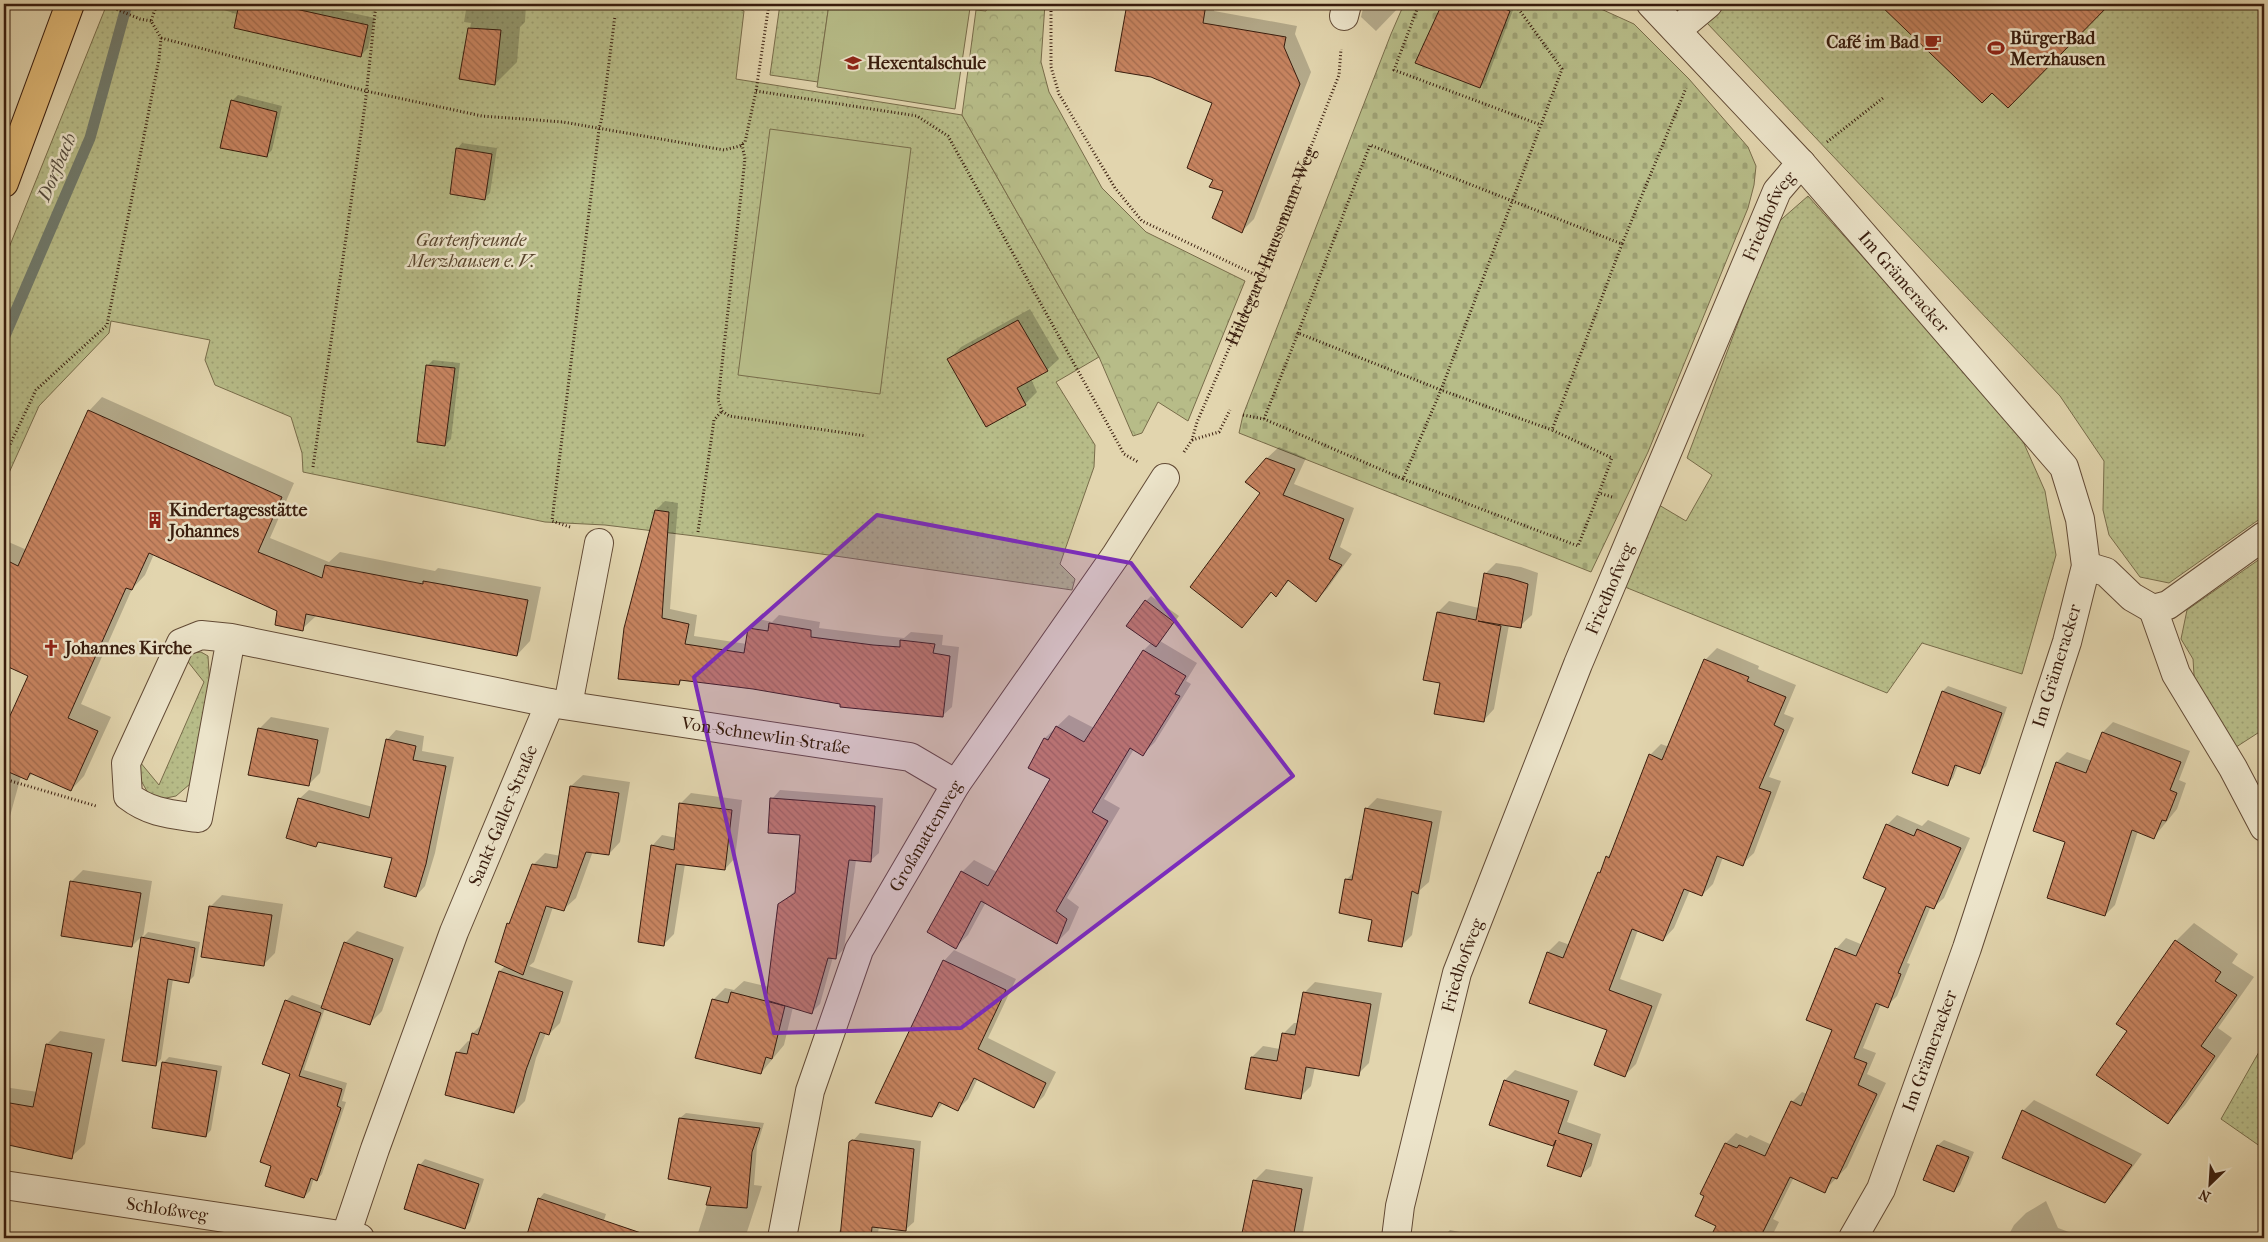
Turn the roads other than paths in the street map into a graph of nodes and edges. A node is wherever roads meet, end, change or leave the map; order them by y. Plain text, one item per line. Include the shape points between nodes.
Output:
1 (70, 4) edge
2 (1651, 4) edge
3 (1708, 4) edge
4 (1677, 30) junction
5 (1801, 163) junction
6 (4, 182) edge
7 (1165, 478) road end
8 (2264, 536) edge
9 (598, 543) road end
10 (2086, 566) junction
11 (2153, 609) junction
12 (231, 638) junction
13 (559, 704) junction
14 (956, 784) junction
15 (2264, 828) edge
16 (4, 1185) edge
17 (353, 1236) edge
18 (782, 1238) edge
19 (1396, 1238) edge
20 (1853, 1238) edge

1 - 6 main road
2 - 4 street, Friedhofweg
3 - 4 street
4 - 5 street, Friedhofweg
5 - 10 street, Im Grämeracker via 2064,466 2080,519
5 - 19 street, Friedhofweg via 1777,191 1578,664 1457,973 1400,1206
7 - 14 street, Großmattenweg via 1116,555
8 - 11 street via 2168,605
9 - 13 street
10 - 11 street via 2106,572 2132,597
10 - 20 street, Im Grämeracker via 2067,642 1967,948 1881,1188
11 - 15 street via 2176,674
12 - 12 street via 201,635 181,643 126,763 128,796 141,806 198,818
12 - 13 street
13 - 14 street, Von-Schnewlin-Straße via 910,757
13 - 17 street, Sankt-Galler-Straße via 454,932 375,1149
14 - 18 street, Großmattenweg via 859,950 810,1091
16 - 17 street, Schloßweg

